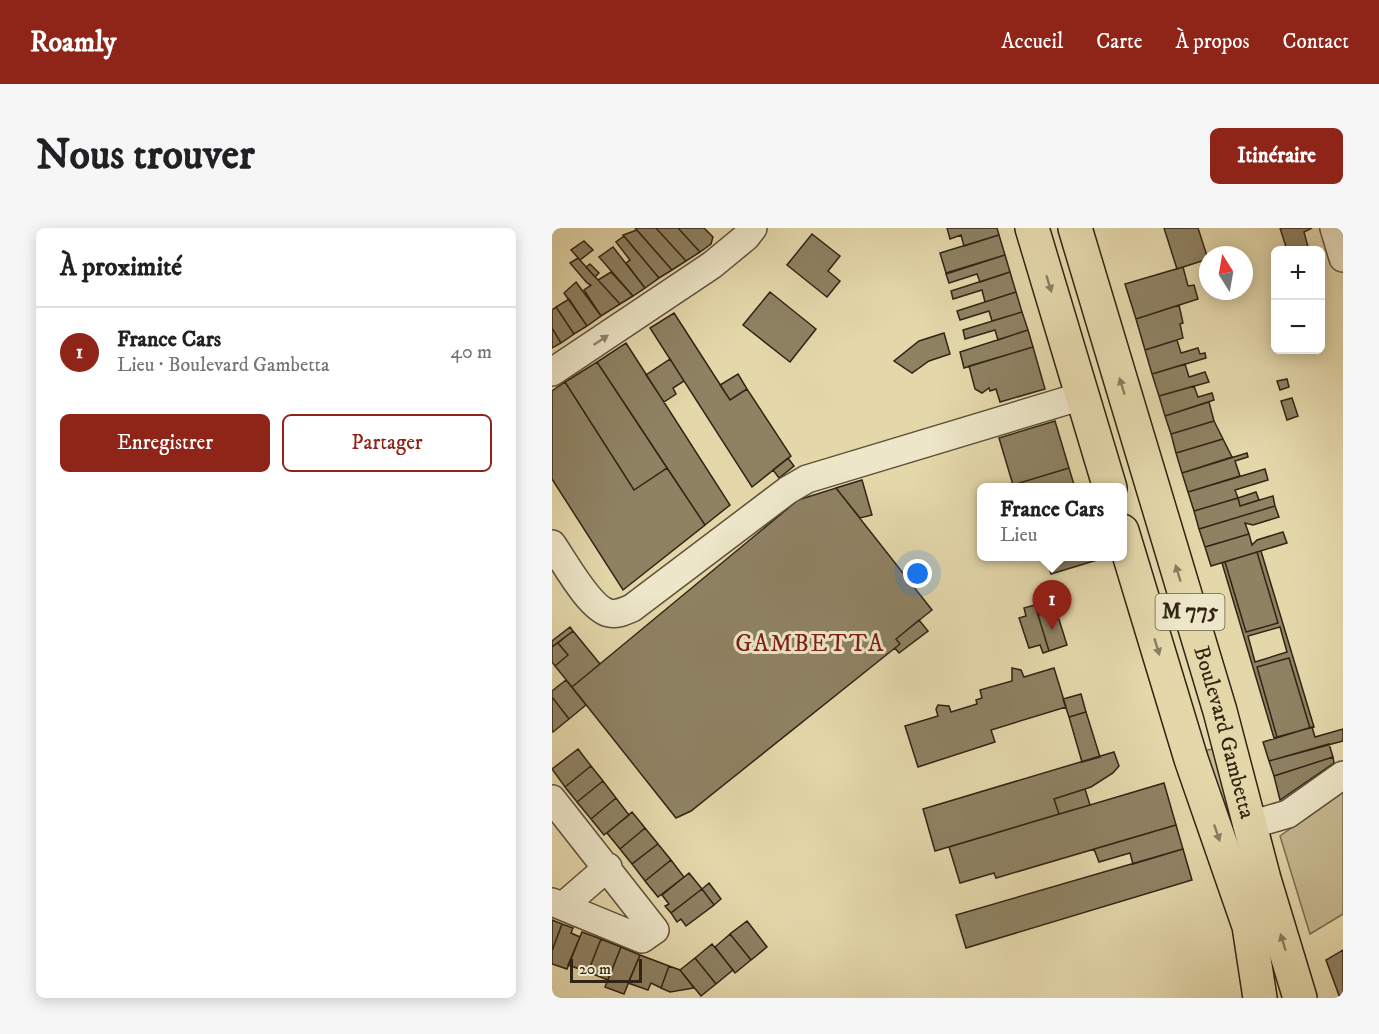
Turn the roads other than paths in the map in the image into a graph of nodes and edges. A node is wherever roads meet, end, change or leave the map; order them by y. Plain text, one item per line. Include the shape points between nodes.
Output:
1 (1032, 228) edge
2 (1075, 228) edge
3 (1334, 228) edge
4 (745, 231) edge
5 (1343, 258) edge
6 (552, 372) edge
7 (1082, 396) junction
8 (1108, 483) edge
9 (552, 544) edge
10 (1127, 548) edge
11 (1343, 776) edge
12 (552, 799) edge
13 (1250, 825) junction
14 (608, 867) junction
15 (557, 904) edge
16 (1260, 998) edge
17 (1300, 998) edge

1 -> 7 main road
13 -> 2 main road, Boulevard Gambetta / M 775 via 1223,722
3 - 5 street
6 -> 4 street via 677,290
7 - 8 main road
7 - 9 street via 807,479 624,612 600,608
10 -> 16 main road, Boulevard Gambetta / M 775 via 1191,759 1249,926
11 - 13 street via 1288,814
12 - 14 street
17 -> 13 main road, Boulevard Gambetta / M 775
14 - 15 street
14 - 15 street via 655,930 642,939

